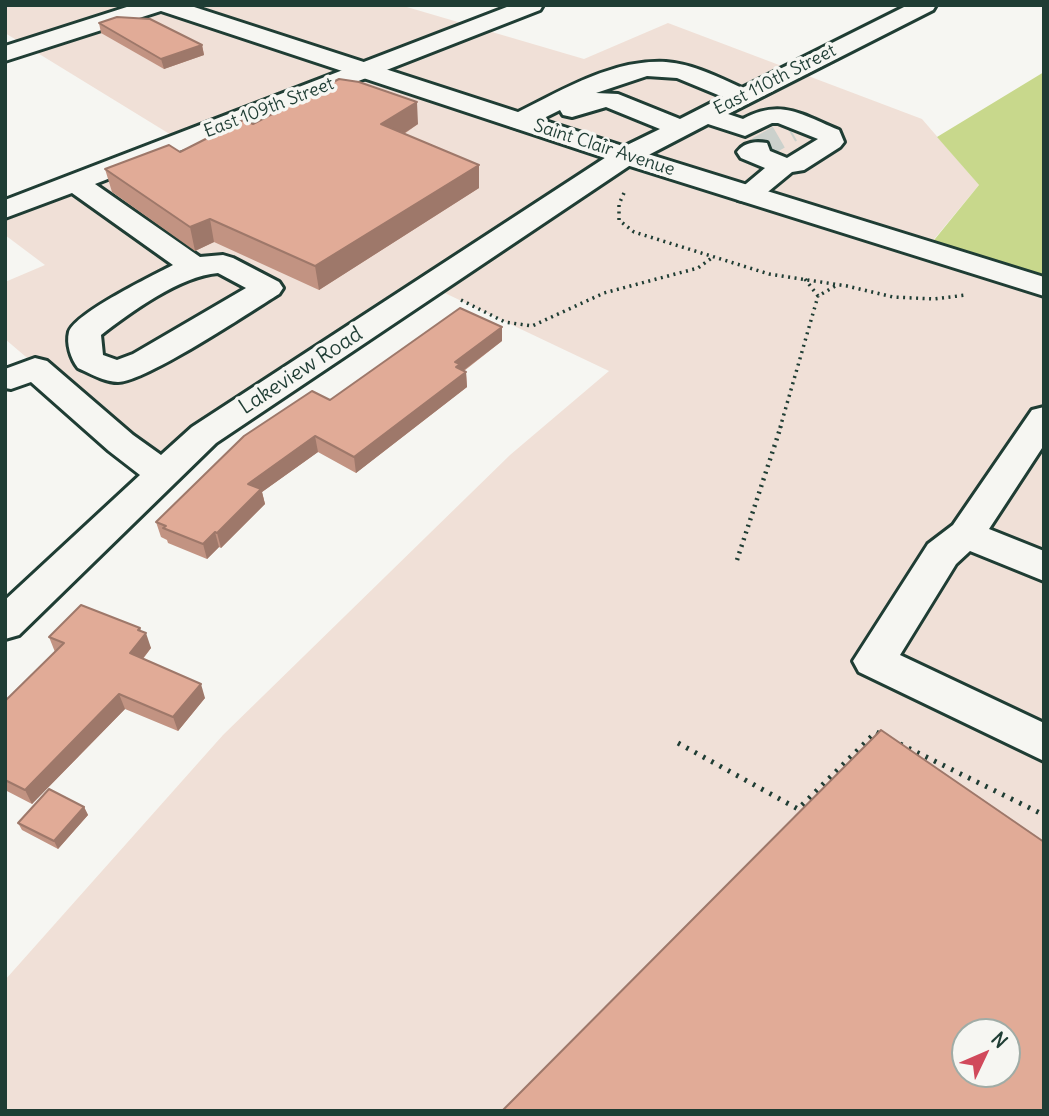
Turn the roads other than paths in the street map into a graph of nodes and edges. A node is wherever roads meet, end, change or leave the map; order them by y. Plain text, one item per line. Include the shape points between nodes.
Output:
1 (156, 5) edge
2 (166, 5) edge
3 (925, 5) edge
4 (526, 6) edge
5 (5, 54) edge
6 (365, 71) junction
7 (742, 97) junction
8 (705, 115) junction
9 (529, 124) junction
10 (680, 128) junction
11 (751, 143) junction
12 (783, 166) junction
13 (627, 169) junction
14 (75, 183) junction
15 (748, 194) junction
16 (5, 209) edge
17 (194, 266) junction
18 (1044, 287) edge
19 (89, 361) junction
20 (11, 379) dead end
21 (1044, 418) edge
22 (174, 464) junction
23 (966, 534) junction
24 (1044, 567) edge
25 (5, 624) edge
26 (1044, 743) edge

1 - 5 street
2 - 6 street, Saint Clair Avenue
3 - 7 street, East 110th Street
4 - 6 street, East 109th Street
6 - 9 street, Saint Clair Avenue
6 - 14 street, East 109th Street
7 - 8 street, East 110th Street
7 - 9 street via 684,72 642,71 607,80
8 - 10 street, East 110th Street
8 - 11 street
9 - 10 street via 594,100 609,99
9 - 13 street, Saint Clair Avenue
10 - 13 street, East 110th Street
11 - 12 street
11 - 12 street via 768,116 782,116 797,127 830,135 831,142
12 - 15 street
13 - 15 street, Saint Clair Avenue
13 - 22 street, Lakeview Road via 204,435
14 - 16 street, East 109th Street
14 - 17 street
15 - 18 street, Saint Clair Avenue
17 - 19 street via 118,307 85,332
17 - 19 street via 223,264 268,288 144,362 118,372
19 - 22 street via 76,374 151,438
20 - 22 street via 35,368 121,443
21 - 23 street
22 - 25 street, Lakeview Road
23 - 24 street
23 - 26 street via 942,554 874,661

